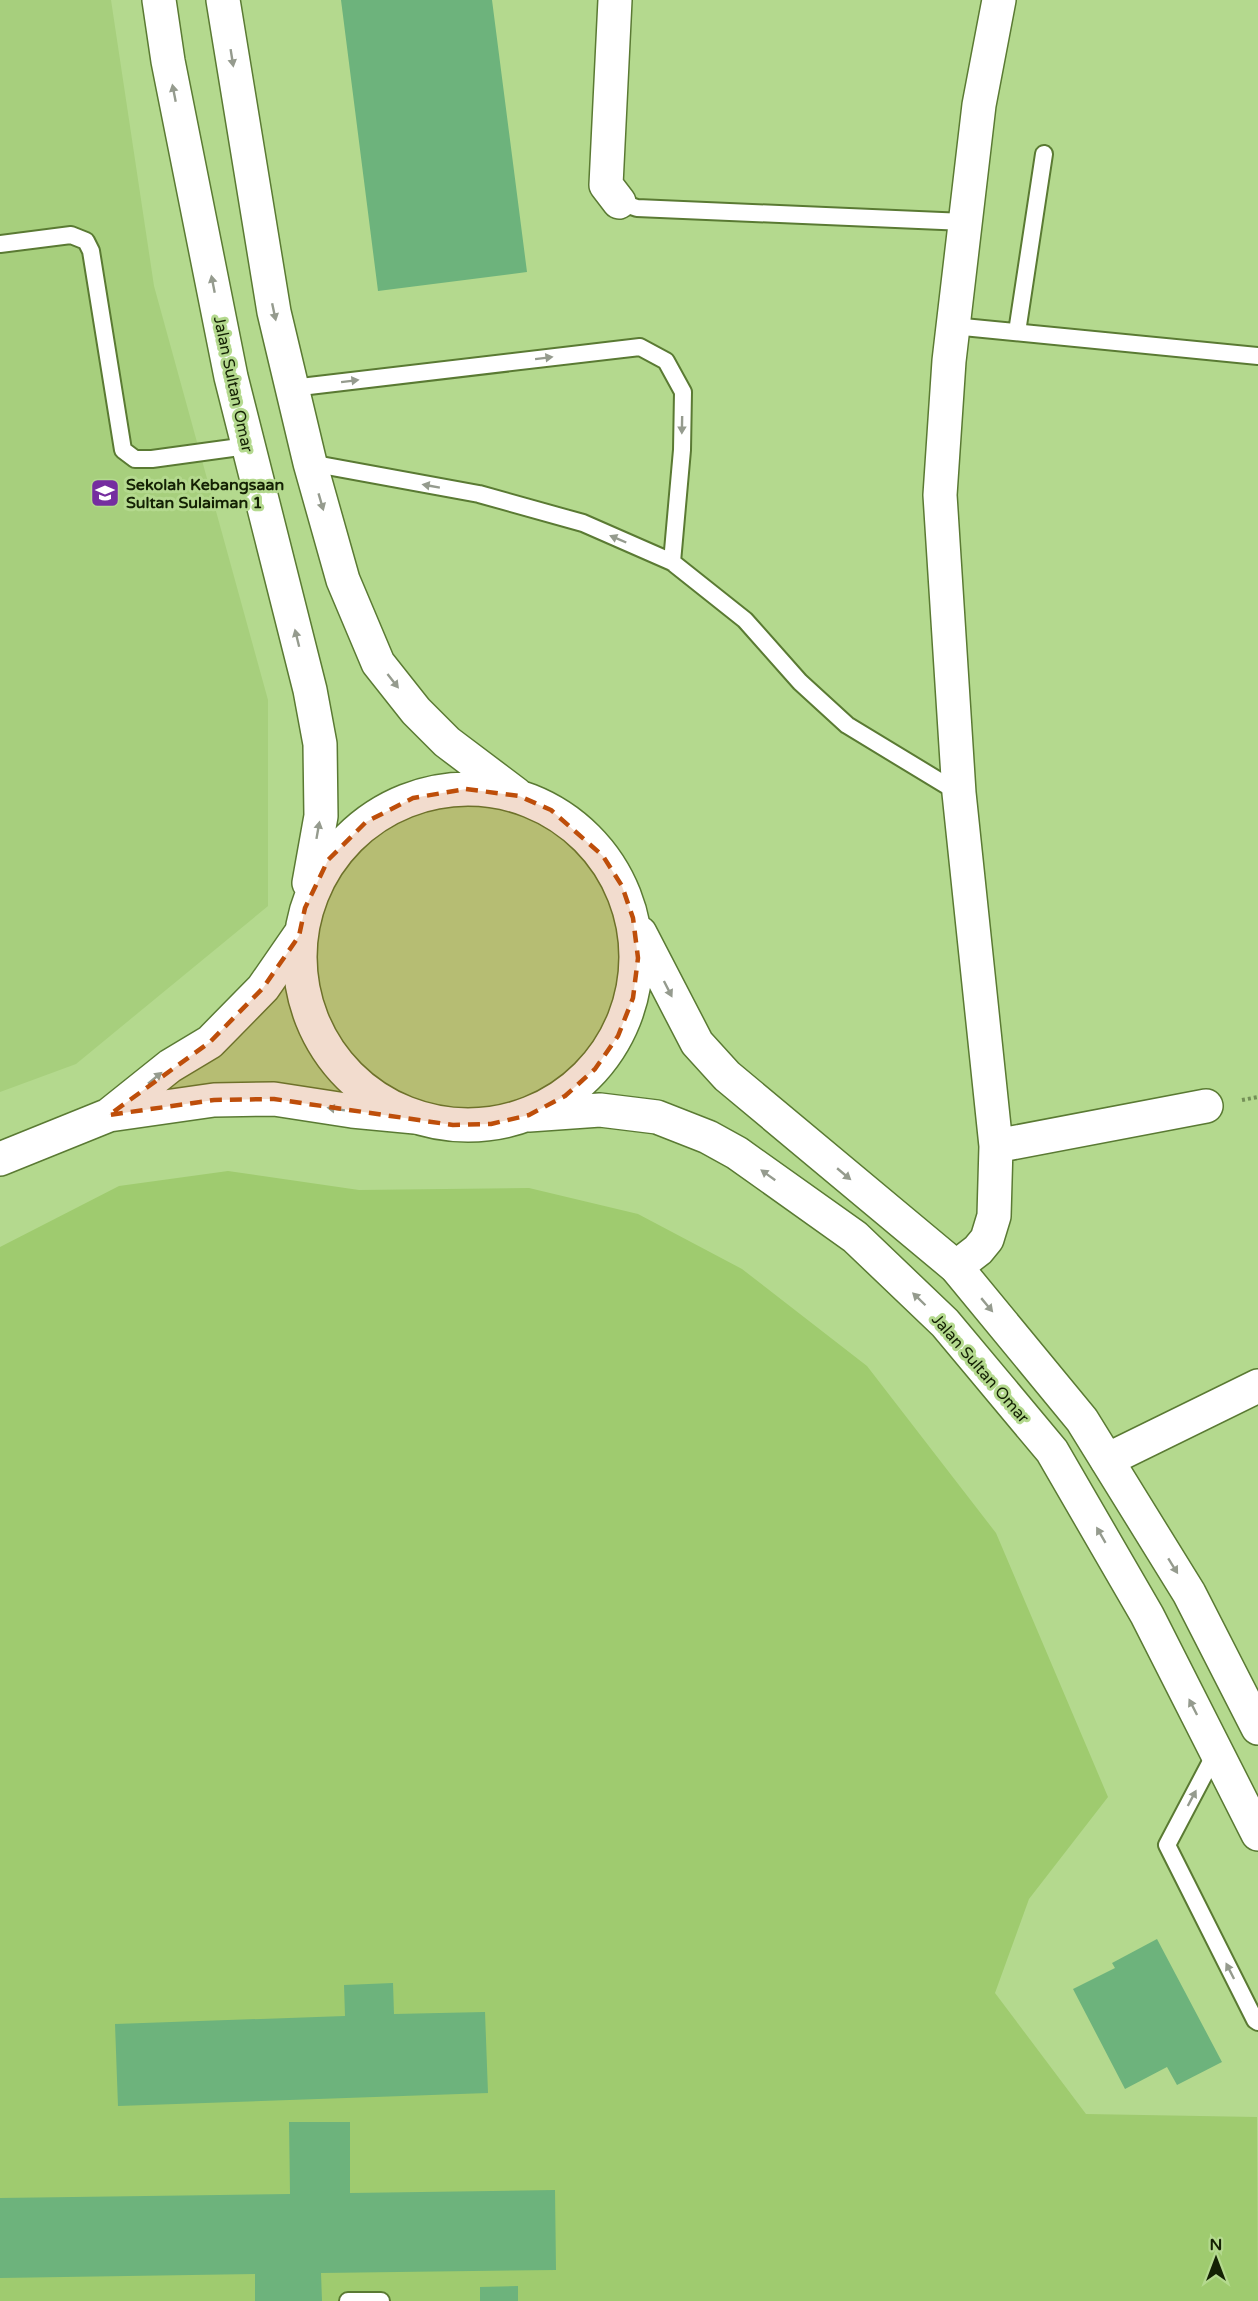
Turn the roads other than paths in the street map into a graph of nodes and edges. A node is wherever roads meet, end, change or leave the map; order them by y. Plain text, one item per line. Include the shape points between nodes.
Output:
1 (159, 0) edge
2 (223, 0) edge
3 (615, 0) edge
4 (999, 0) edge
5 (1044, 154) dead end
6 (619, 202) joint
7 (965, 222) junction
8 (0, 244) edge
9 (953, 326) junction
10 (1017, 332) junction
11 (1258, 356) edge
12 (292, 388) junction
13 (248, 446) junction
14 (310, 463) junction
15 (672, 562) junction
16 (959, 793) junction
17 (519, 796) junction
18 (633, 918) junction
19 (302, 922) junction
20 (1206, 1106) dead end
21 (109, 1115) junction
22 (529, 1115) junction
23 (415, 1117) junction
24 (996, 1146) junction
25 (0, 1159) edge
26 (956, 1267) junction
27 (1258, 1386) edge
28 (1107, 1460) junction
29 (1258, 1728) edge
30 (1216, 1752) junction
31 (1258, 1834) edge
32 (1258, 2022) edge
33 (348, 2301) edge
34 (381, 2301) edge

13 -> 1 main road, Jalan Sultan Omar via 231,377
2 -> 12 main road via 274,312
3 - 6 main road via 606,185
4 - 7 main road via 979,105
5 - 10 lane
6 - 7 lane via 637,208
7 - 9 main road
8 - 13 lane via 71,235 86,241 91,251 123,450 135,459 152,459
9 - 10 lane
9 - 16 main road via 940,495
10 - 11 lane
12 - 14 main road
12 -> 15 lane via 640,347 666,361 683,392
19 -> 13 main road, Jalan Sultan Omar via 321,816 320,744
15 -> 14 lane via 583,523 489,497
14 -> 17 main road via 343,580 378,663 447,742
15 - 16 lane via 745,620 800,682 847,725
16 - 24 main road
17 - 18 main road via 551,810 579,830 603,856 622,886
17 - 19 main road via 466,789 413,798 366,822 328,860
18 - 22 main road via 638,958 633,998 618,1036 595,1069 565,1096
18 -> 26 main road via 697,1043 727,1076
21 -> 19 main road via 170,1066 210,1042 263,988
19 - 23 main road via 302,994 324,1048 363,1090
20 - 24 main road
23 -> 21 main road via 274,1099 214,1100
21 - 25 main road
22 - 23 main road via 491,1125 453,1125
30 -> 22 main road, Jalan Sultan Omar via 1147,1615 1052,1451 945,1323 855,1238 737,1153 657,1117 600,1110
24 - 26 main road via 994,1216 987,1239
26 -> 28 main road via 1082,1420
27 - 28 main road
28 -> 29 main road via 1189,1593
30 - 31 main road, Jalan Sultan Omar
32 -> 30 lane via 1167,1845
33 - 34 lane

